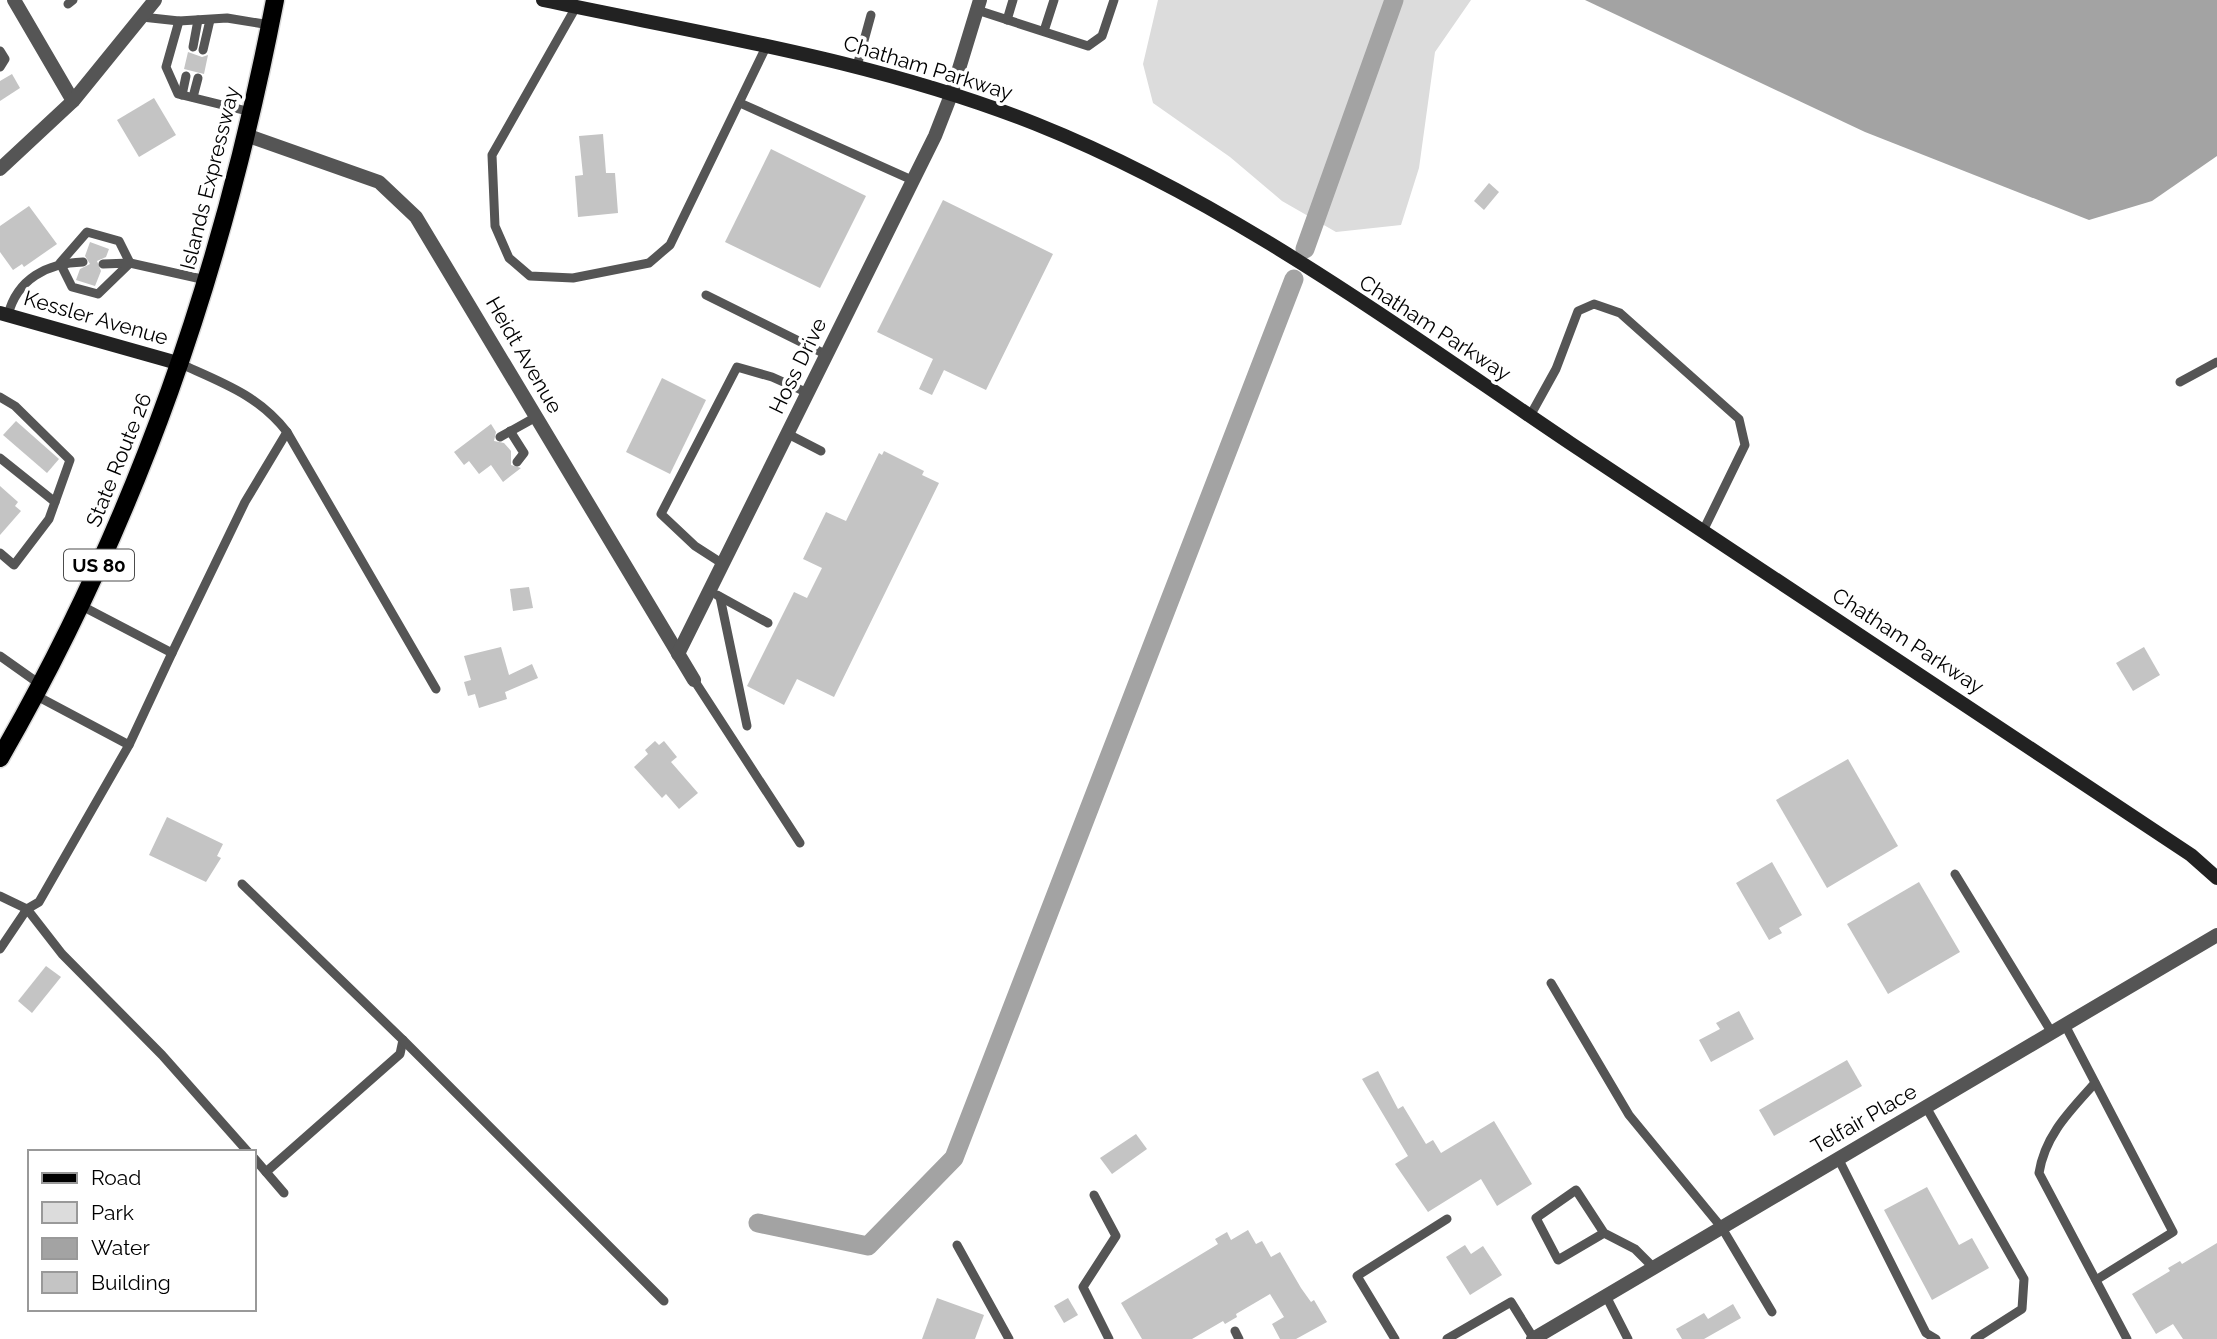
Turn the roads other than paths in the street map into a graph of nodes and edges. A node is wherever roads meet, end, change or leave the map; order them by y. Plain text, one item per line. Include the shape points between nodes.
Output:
1 (14, 0) edge
2 (155, 0) edge
3 (275, 0) edge
4 (543, 0) edge
5 (1013, 0) edge
6 (1054, 0) edge
7 (1114, 0) edge
8 (978, 5) edge
9 (576, 7) junction
10 (871, 15) dead end
11 (142, 17) junction
12 (198, 20) junction
13 (210, 20) junction
14 (1007, 20) junction
15 (179, 21) junction
16 (270, 25) junction
17 (1044, 32) junction
18 (193, 47) dead end
19 (766, 47) junction
20 (203, 50) dead end
21 (0, 51) edge
22 (857, 66) junction
23 (0, 67) edge
24 (186, 76) dead end
25 (198, 78) dead end
26 (182, 95) junction
27 (951, 95) junction
28 (193, 97) junction
29 (73, 101) junction
30 (740, 103) junction
31 (251, 111) junction
32 (246, 135) junction
33 (0, 169) edge
34 (912, 180) junction
35 (60, 262) junction
36 (83, 262) dead end
37 (130, 263) junction
38 (103, 264) dead end
39 (208, 281) junction
40 (706, 295) dead end
41 (4, 314) edge
42 (827, 355) junction
43 (2217, 362) edge
44 (181, 365) junction
45 (2180, 382) dead end
46 (808, 393) junction
47 (0, 397) edge
48 (1531, 416) junction
49 (536, 417) junction
50 (510, 431) junction
51 (287, 432) junction
52 (788, 434) junction
53 (500, 437) dead end
54 (821, 451) dead end
55 (0, 458) edge
56 (517, 462) dead end
57 (55, 502) junction
58 (1703, 531) junction
59 (0, 553) edge
60 (723, 564) junction
61 (715, 594) junction
62 (80, 605) junction
63 (768, 623) dead end
64 (172, 653) junction
65 (678, 654) junction
66 (0, 656) edge
67 (694, 680) joint
68 (436, 689) dead end
69 (38, 690) junction
70 (747, 726) dead end
71 (130, 745) junction
72 (0, 758) edge
73 (800, 843) dead end
74 (1955, 874) dead end
75 (2217, 878) edge
76 (242, 884) dead end
77 (0, 896) edge
78 (27, 909) junction
79 (2217, 935) edge
80 (0, 949) edge
81 (1551, 983) dead end
82 (2065, 1025) junction
83 (2052, 1033) junction
84 (403, 1040) junction
85 (2095, 1083) junction
86 (1926, 1107) junction
87 (246, 1150) edge
88 (1838, 1158) junction
89 (256, 1160) edge
90 (266, 1172) junction
91 (284, 1193) dead end
92 (1094, 1195) dead end
93 (1447, 1219) dead end
94 (1722, 1228) junction
95 (1604, 1233) junction
96 (957, 1245) dead end
97 (1654, 1268) junction
98 (2096, 1280) junction
99 (1606, 1296) junction
100 (664, 1301) dead end
101 (1772, 1312) dead end
102 (1009, 1339) edge
103 (1109, 1339) edge
104 (1395, 1339) edge
105 (1447, 1339) edge
106 (1534, 1339) edge
107 (1628, 1339) edge
108 (1936, 1339) edge
109 (1975, 1339) edge
110 (2127, 1339) edge

1 - 29 street
2 - 11 street
3 - 16 main road, Islands Expressway / US 80
4 - 9 main road, Chatham Parkway
5 - 14 lane
6 - 17 lane
7 - 17 lane via 1102,36 1088,46
8 - 14 lane
8 - 27 street, Hoss Drive
9 - 19 main road, Chatham Parkway
9 - 30 lane via 492,155 495,226 509,258 530,276 573,278 649,263 670,245
10 - 22 lane
11 - 15 lane
11 - 29 street
12 - 13 lane
12 - 15 lane
12 - 18 lane
13 - 16 lane
13 - 20 lane
14 - 17 lane
15 - 26 lane via 166,67 177,94
16 - 31 main road, Islands Expressway / US 80
19 - 22 main road, Chatham Parkway
19 - 30 lane
21 - 23 lane via 5,60
22 - 27 main road, Chatham Parkway
24 - 26 lane
25 - 28 lane
26 - 28 lane
27 - 34 street, Hoss Drive
27 - 48 main road, Chatham Parkway via 1042,126 1156,180 1252,234
28 - 31 lane
29 - 33 street
30 - 34 lane
31 - 32 main road, Islands Expressway / US 80
32 - 39 main road, Islands Expressway / US 80
32 - 49 street, Heidt Avenue via 366,176 391,191 428,233
34 - 42 street, Hoss Drive
35 - 36 lane
35 - 37 lane via 87,232 119,241
35 - 37 lane via 72,287 98,294
35 - 41 lane via 33,276 13,295
37 - 38 lane
37 - 39 lane
39 - 44 main road, Islands Expressway / US 80
40 - 42 lane
41 - 44 main road, Kessler Avenue
42 - 46 street, Hoss Drive
43 - 45 lane
44 - 51 lane via 264,405
44 - 62 main road, State Route 26 / US 80 via 114,536
46 - 52 street, Hoss Drive
46 - 60 lane via 737,367 661,514 695,547
47 - 57 lane via 70,460
48 - 58 main road, Chatham Parkway
48 - 58 lane via 1556,369 1578,311 1594,304 1620,313 1740,419 1745,445
49 - 50 lane
49 - 65 street, Heidt Avenue
50 - 53 lane
50 - 56 lane via 524,453
51 - 64 lane via 245,502
51 - 68 lane
52 - 54 lane
52 - 60 street, Hoss Drive
55 - 57 lane
57 - 59 lane via 49,519 14,565
58 - 75 main road, Chatham Parkway via 2191,855
60 - 61 street, Hoss Drive
61 - 63 lane
61 - 65 street, Hoss Drive
61 - 70 lane
62 - 64 lane
62 - 69 main road, State Route 26 / US 80
64 - 71 lane
65 - 67 street, Heidt Avenue
66 - 69 lane
67 - 73 lane
69 - 71 lane
69 - 72 main road, State Route 26 / US 80
71 - 78 lane via 39,902
74 - 83 lane
76 - 84 lane
77 - 78 lane
78 - 80 lane
78 - 87 lane via 62,954 162,1055
79 - 82 street, Telfair Place
81 - 94 lane via 1629,1115
82 - 83 street, Telfair Place
82 - 85 lane
83 - 86 street, Telfair Place
84 - 90 lane via 400,1054 390,1064
84 - 100 lane
85 - 98 lane via 2057,1125 2042,1153 2039,1173
85 - 98 lane via 2173,1232
86 - 88 street, Telfair Place
86 - 109 lane via 2024,1279 2022,1309
88 - 94 street, Telfair Place
88 - 108 lane via 1926,1333
89 - 90 lane
90 - 91 lane
92 - 103 lane via 1116,1236 1083,1287
93 - 104 lane via 1357,1276
94 - 97 street, Telfair Place
94 - 101 lane
95 - 95 lane via 1576,1189 1536,1218 1558,1260
95 - 97 lane via 1635,1249
96 - 102 lane
97 - 99 street, Telfair Place
98 - 110 lane
99 - 106 street, Telfair Place
99 - 107 lane
105 - 106 lane via 1511,1302

